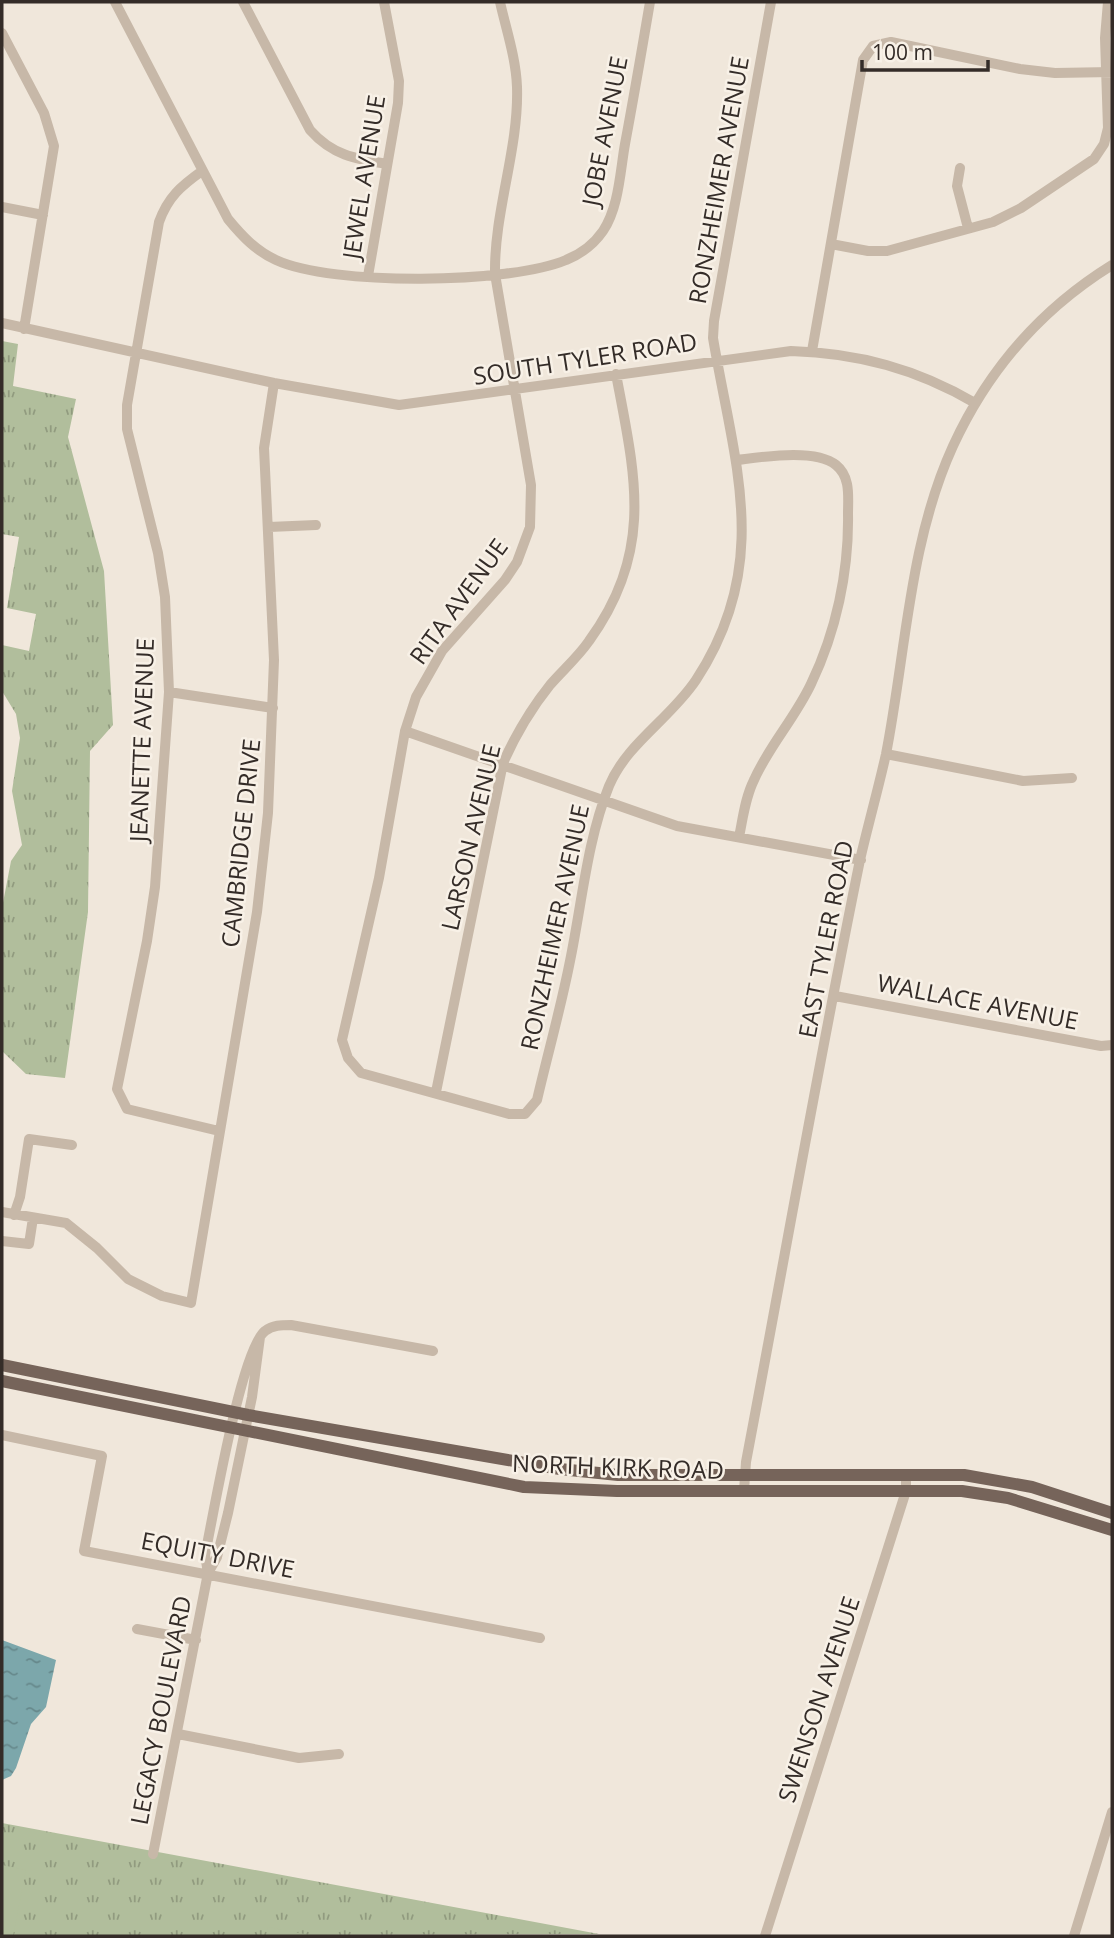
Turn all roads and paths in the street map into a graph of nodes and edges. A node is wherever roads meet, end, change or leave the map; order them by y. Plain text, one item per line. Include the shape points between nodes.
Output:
1 (115, 2) edge
2 (243, 2) edge
3 (384, 2) edge
4 (500, 2) edge
5 (650, 2) edge
6 (771, 2) edge
7 (1108, 2) edge
8 (2, 33) edge
9 (1109, 72) edge
10 (387, 164) junction
11 (960, 168) dead end
12 (202, 171) junction
13 (2, 207) edge
14 (43, 215) junction
15 (968, 228) junction
16 (831, 244) junction
17 (1112, 265) edge
18 (495, 274) junction
19 (368, 276) junction
20 (2, 323) edge
21 (24, 330) junction
22 (812, 351) junction
23 (137, 352) junction
24 (717, 359) junction
25 (616, 374) junction
26 (274, 383) junction
27 (514, 390) junction
28 (975, 403) junction
29 (737, 460) junction
30 (316, 525) dead end
31 (269, 527) junction
32 (169, 692) junction
33 (273, 708) junction
34 (405, 731) junction
35 (886, 754) junction
36 (503, 763) junction
37 (1072, 778) dead end
38 (604, 799) junction
39 (739, 837) junction
40 (860, 860) junction
41 (835, 996) junction
42 (1112, 1045) edge
43 (436, 1092) junction
44 (219, 1132) junction
45 (72, 1145) dead end
46 (2, 1212) edge
47 (14, 1215) junction
48 (33, 1218) junction
49 (2, 1241) edge
50 (433, 1351) dead end
51 (2, 1365) edge
52 (2, 1381) edge
53 (242, 1414) junction
54 (232, 1427) junction
55 (245, 1430) junction
56 (2, 1436) edge
57 (744, 1475) junction
58 (905, 1475) junction
59 (906, 1490) junction
60 (744, 1491) junction
61 (1112, 1513) edge
62 (1112, 1530) edge
63 (208, 1573) junction
64 (137, 1629) dead end
65 (540, 1638) dead end
66 (195, 1640) junction
67 (178, 1734) junction
68 (339, 1754) dead end
69 (1112, 1812) edge
70 (153, 1854) dead end
71 (765, 1936) edge
72 (1074, 1936) edge

1 - 12 street, JOBE AVENUE
2 - 10 street via 319,141 345,157
3 - 10 street, JEWEL AVENUE via 399,81
4 - 18 street, RITA AVENUE via 517,86 495,233
5 - 18 street, JOBE AVENUE via 616,197 605,228 593,244 565,261
6 - 24 street, RONZHEIMER AVENUE via 714,321
7 - 9 street
8 - 14 street via 52,136
9 - 15 street via 1108,128 1100,153 1010,215
9 - 16 street via 1055,73 891,42 873,46 863,60
10 - 19 street, JEWEL AVENUE
11 - 15 street via 957,186
12 - 19 street, JOBE AVENUE via 228,219 259,250 302,269
12 - 23 street, JEANETTE AVENUE via 172,195 159,222
13 - 14 street
14 - 21 street
15 - 16 street via 887,251
16 - 22 street
17 - 28 street via 1037,323
18 - 19 street, JOBE AVENUE via 412,279
18 - 27 street, RITA AVENUE
20 - 21 street, SOUTH TYLER ROAD
21 - 23 street, SOUTH TYLER ROAD
22 - 24 street, SOUTH TYLER ROAD
22 - 28 street, SOUTH TYLER ROAD via 888,363
23 - 26 street, SOUTH TYLER ROAD
23 - 32 street, JEANETTE AVENUE via 127,429 158,553 165,597
24 - 25 street, SOUTH TYLER ROAD
24 - 29 street, RONZHEIMER AVENUE
25 - 27 street, SOUTH TYLER ROAD
25 - 36 street, LARSON AVENUE via 635,479 636,513 625,574 604,618 519,727
26 - 27 street, SOUTH TYLER ROAD via 398,405
26 - 31 street, CAMBRIDGE DRIVE via 264,448
27 - 34 street, RITA AVENUE via 531,485 526,542 505,580 457,632 429,671
28 - 35 street, EAST TYLER ROAD via 936,490 920,554
29 - 38 street, RONZHEIMER AVENUE via 743,543 724,624 695,681 619,765
29 - 39 street via 776,455 824,458 835,464 848,483 843,581 825,650 798,708 753,781
30 - 31 street
31 - 33 street, CAMBRIDGE DRIVE
32 - 33 street
32 - 44 street, JEANETTE AVENUE via 155,887 117,1088 127,1109
33 - 44 street, CAMBRIDGE DRIVE via 260,888
34 - 36 street
34 - 43 street, RITA AVENUE via 379,878 342,1040 361,1073
35 - 37 street via 1023,781
35 - 40 street, EAST TYLER ROAD
36 - 38 street
36 - 43 street, LARSON AVENUE
38 - 39 street via 677,825
38 - 43 street, RONZHEIMER AVENUE via 537,1100 525,1114 509,1114
39 - 40 street
40 - 41 street, EAST TYLER ROAD
41 - 42 street, WALLACE AVENUE
41 - 57 street, EAST TYLER ROAD
44 - 48 street, CAMBRIDGE DRIVE via 191,1303 162,1296 128,1279 66,1223
45 - 47 street via 29,1139
46 - 47 street
47 - 48 street
48 - 49 street via 29,1244
50 - 53 street, LEGACY BOULEVARD via 278,1325 260,1337
51 - 53 main road, NORTH KIRK ROAD
52 - 54 main road, NORTH KIRK ROAD
53 - 54 street, LEGACY BOULEVARD
53 - 55 street, LEGACY BOULEVARD
53 - 57 main road, NORTH KIRK ROAD via 588,1473
54 - 55 main road, NORTH KIRK ROAD
54 - 63 street, LEGACY BOULEVARD via 205,1555
55 - 60 main road, NORTH KIRK ROAD via 524,1486
55 - 63 street, LEGACY BOULEVARD via 218,1557
56 - 63 street, EQUITY DRIVE via 102,1456 84,1551
57 - 58 main road, NORTH KIRK ROAD
57 - 60 street, EAST TYLER ROAD
58 - 59 street, SWENSON AVENUE
58 - 61 main road, NORTH KIRK ROAD via 964,1475 1012,1482
59 - 60 main road, NORTH KIRK ROAD
59 - 62 main road, NORTH KIRK ROAD via 1008,1498
59 - 71 street, SWENSON AVENUE
63 - 65 street, EQUITY DRIVE
63 - 66 street, LEGACY BOULEVARD
64 - 66 street
66 - 67 street, LEGACY BOULEVARD
67 - 68 street via 299,1758
67 - 70 street, LEGACY BOULEVARD
69 - 72 street

